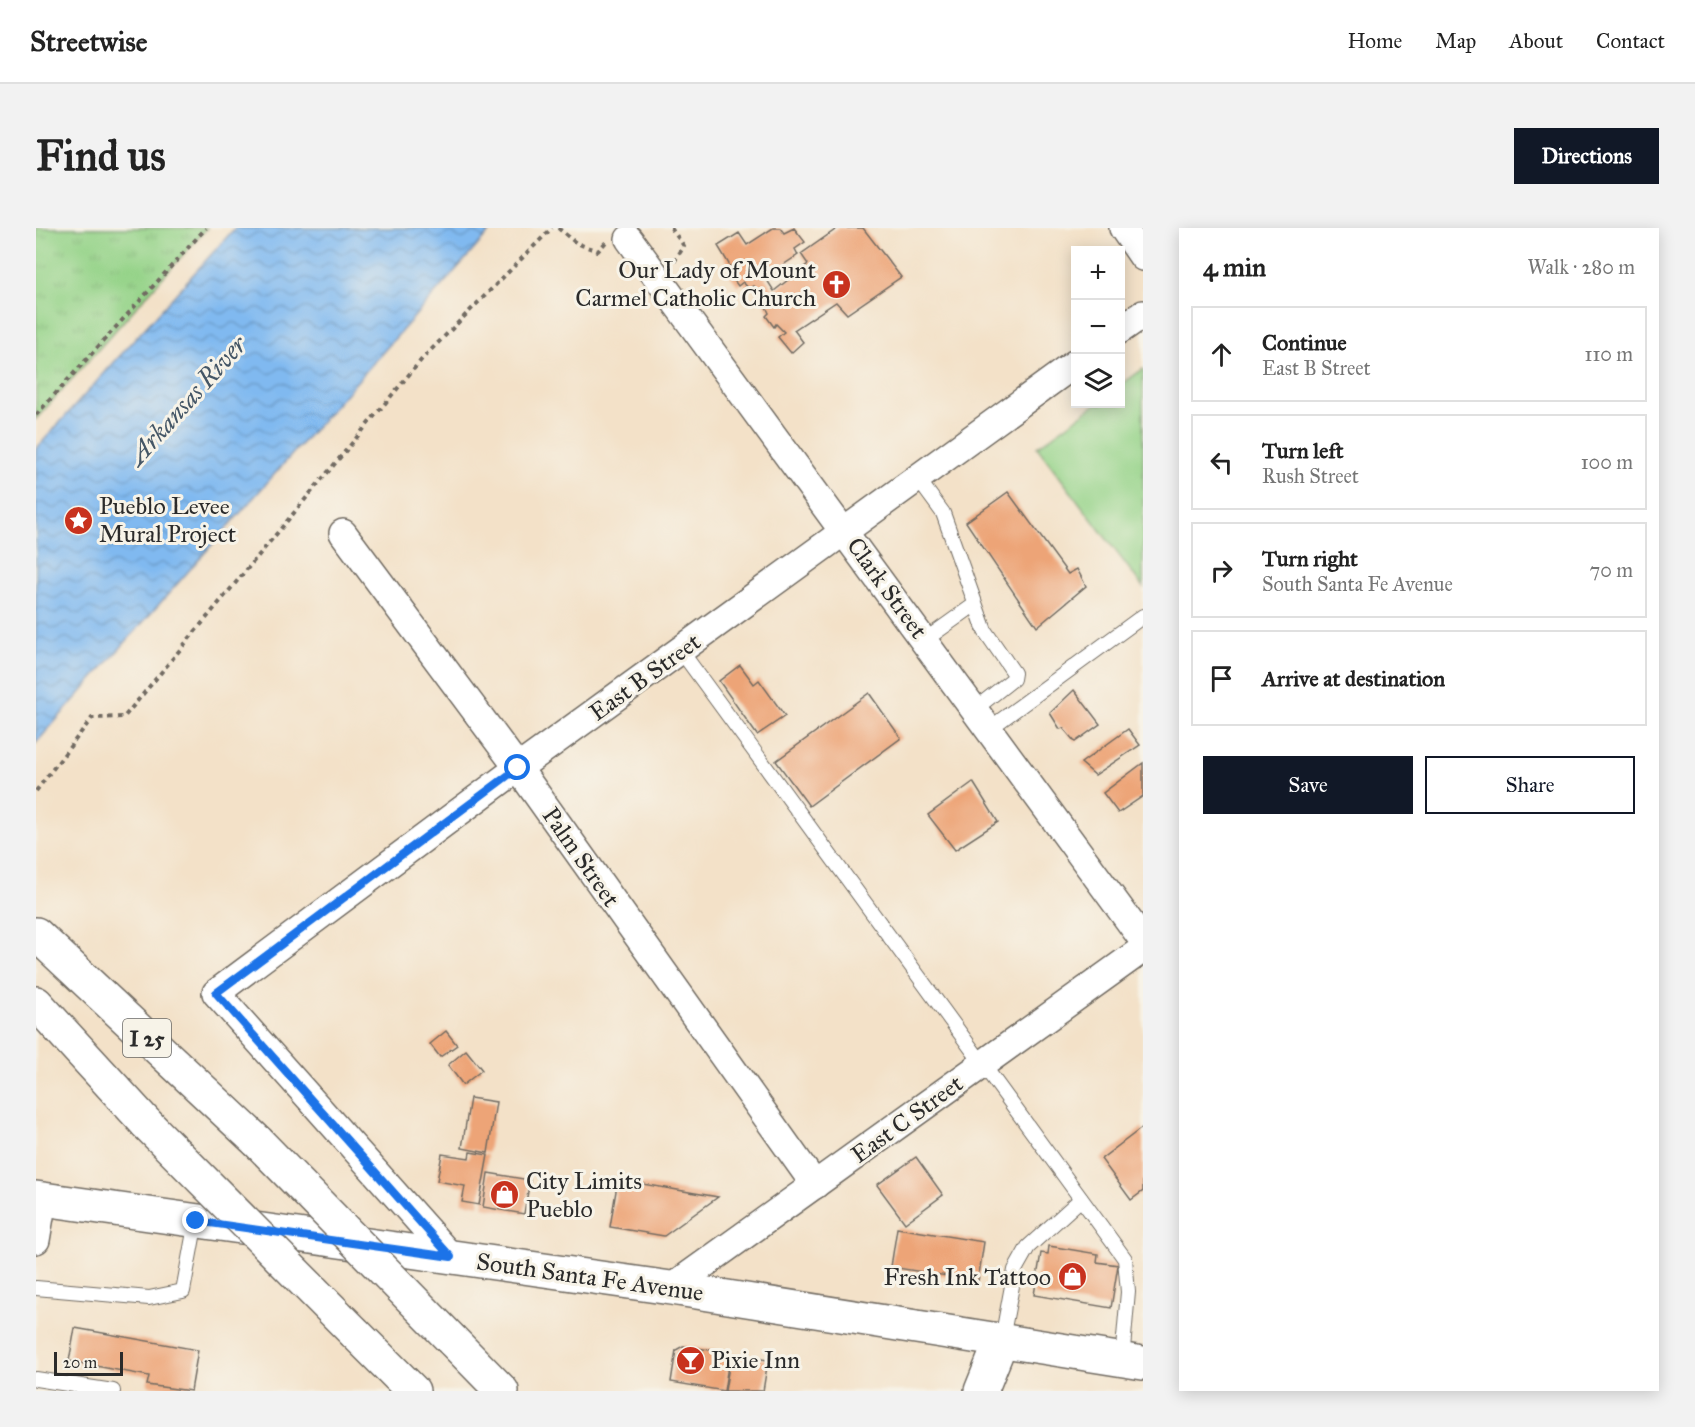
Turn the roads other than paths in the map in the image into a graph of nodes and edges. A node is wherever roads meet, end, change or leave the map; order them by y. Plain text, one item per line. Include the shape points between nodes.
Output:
1 (1123, 228) edge
2 (620, 237) road end
3 (1143, 257) edge
4 (1143, 314) edge
5 (1125, 327) edge
6 (1071, 367) edge
7 (918, 479) junction
8 (846, 532) junction
9 (343, 533) dead end
10 (975, 605) junction
11 (1143, 615) edge
12 (925, 640) junction
13 (681, 651) junction
14 (982, 719) junction
15 (518, 768) junction
16 (36, 934) edge
17 (1143, 940) edge
18 (1143, 949) edge
19 (36, 1003) edge
20 (982, 1065) junction
21 (815, 1185) junction
22 (40, 1198) edge
23 (1081, 1199) junction
24 (196, 1221) junction
25 (36, 1240) edge
26 (451, 1257) junction
27 (36, 1288) edge
28 (671, 1288) junction
29 (1002, 1339) junction
30 (1132, 1361) edge
31 (36, 1379) edge
32 (405, 1385) edge
33 (502, 1390) edge
34 (113, 1391) edge
35 (981, 1391) edge
36 (1007, 1391) edge

1 - 3 street
2 - 8 street, Clark Street
4 - 5 street
6 - 7 street, East B Street
7 - 8 street, East B Street
7 - 10 lane via 944,513
8 - 12 street, Clark Street
8 - 13 street, East B Street
9 - 15 street, Palm Street
10 - 12 lane
10 - 14 lane via 985,631 1014,676
11 - 14 lane
12 - 14 street, Clark Street
13 - 15 street, East B Street
13 - 20 lane
14 - 17 street, Clark Street
15 - 21 street, Palm Street
15 - 26 street, East B Street via 216,993
16 - 33 main road, I 25, bridge via 258,1142
18 - 20 street, East C Street
19 - 32 main road, I 25, bridge via 147,1124
20 - 21 street, East C Street
20 - 23 lane
21 - 28 street, East C Street
22 - 24 main road, South Santa Fe Avenue
22 - 25 street
23 - 29 lane via 1029,1247 1015,1270
23 - 30 lane via 1125,1259
24 - 26 main road, South Santa Fe Avenue
24 - 27 lane via 183,1291 149,1298
26 - 28 main road, South Santa Fe Avenue
28 - 29 main road, South Santa Fe Avenue
29 - 30 main road, South Santa Fe Avenue
29 - 35 main road
29 - 36 main road
31 - 34 lane

